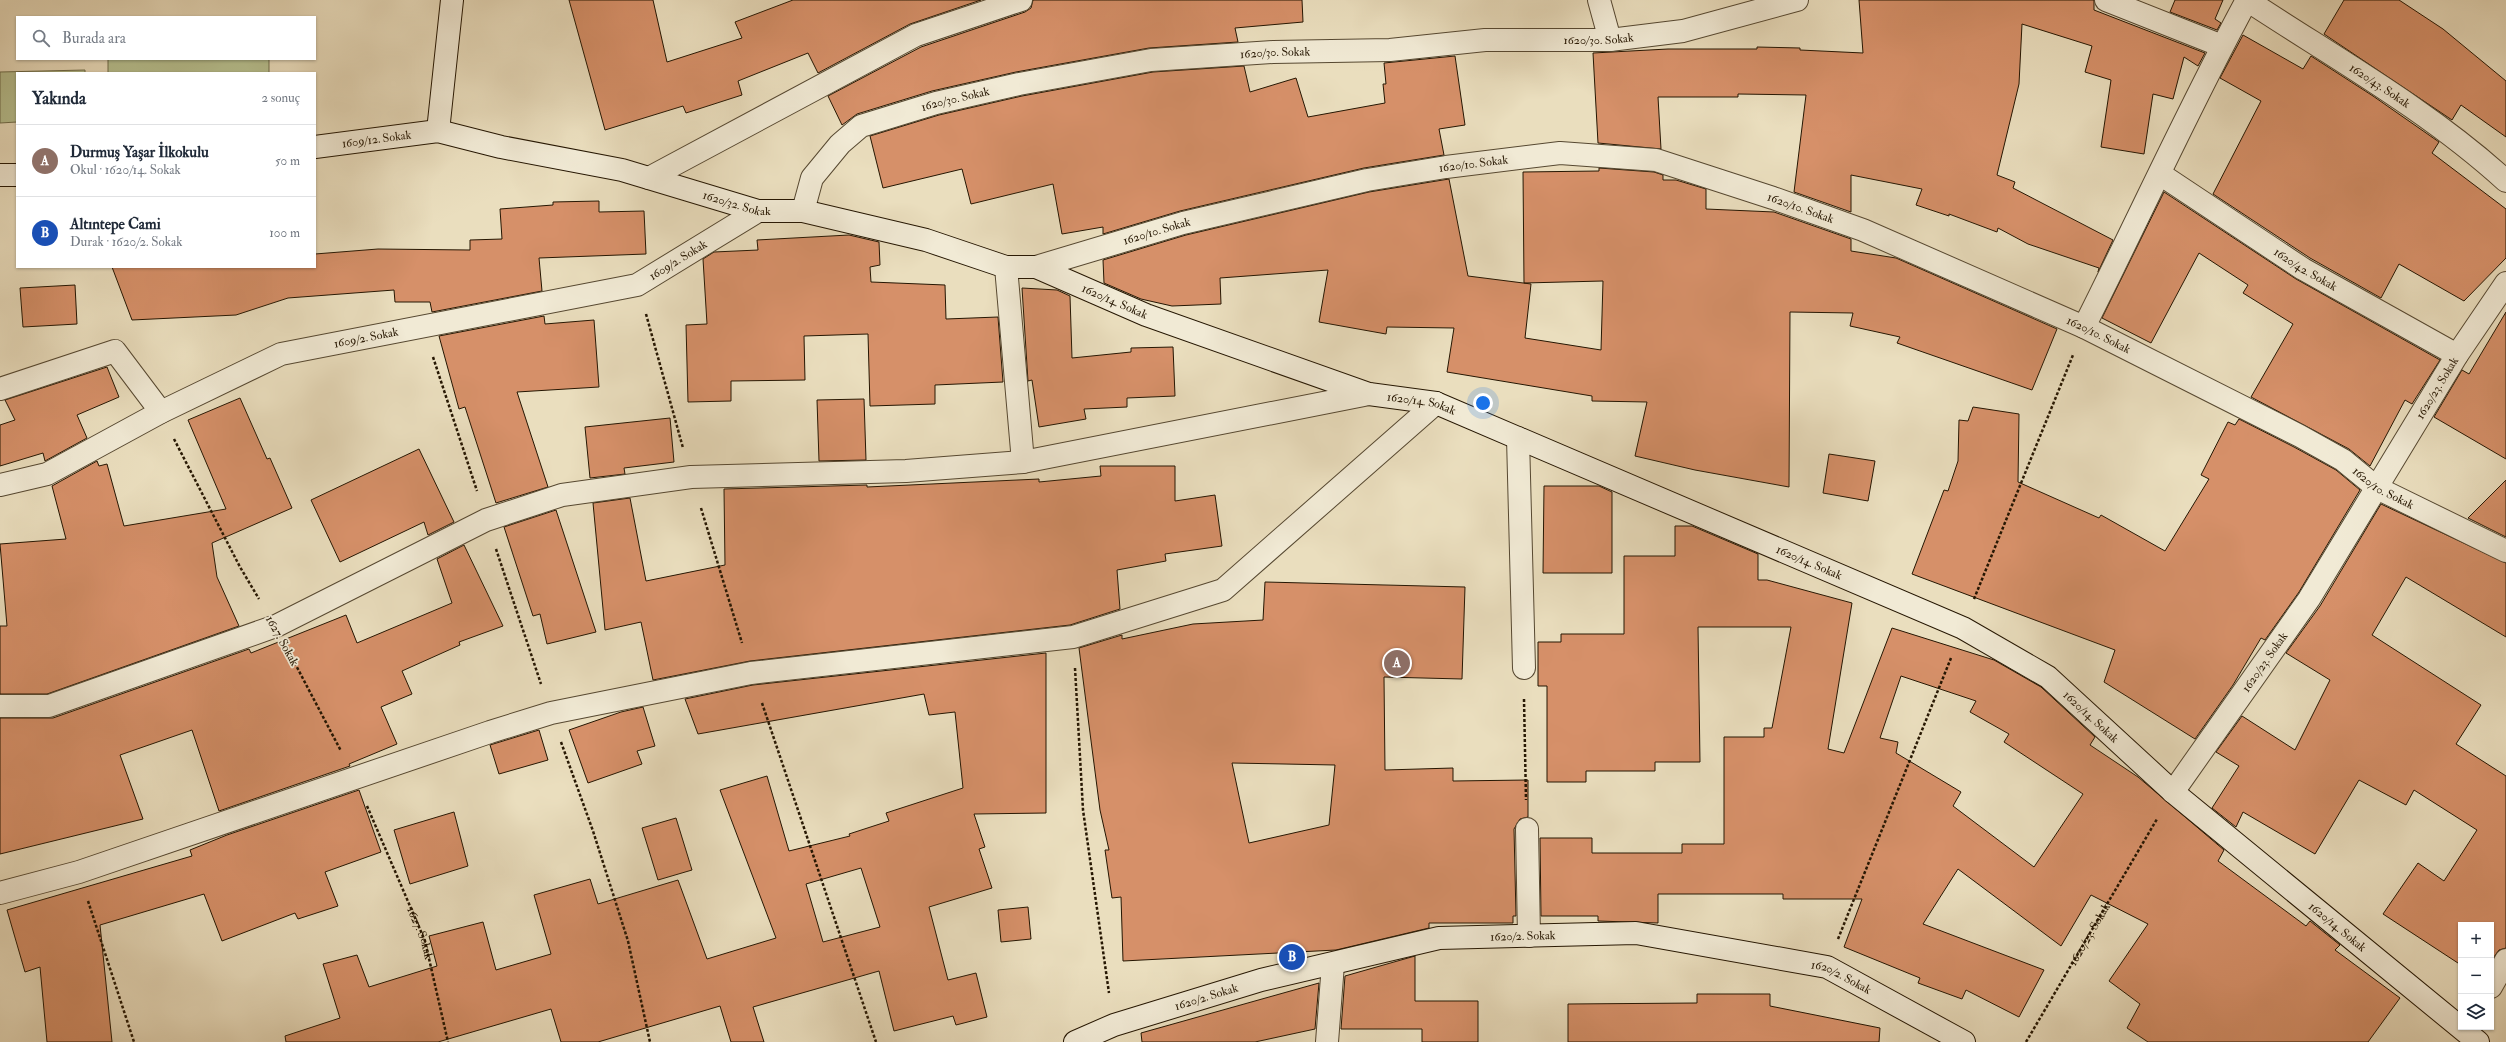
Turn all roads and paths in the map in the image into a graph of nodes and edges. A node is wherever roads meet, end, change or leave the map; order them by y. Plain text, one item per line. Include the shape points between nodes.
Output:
1 (452, 0) edge
2 (1021, 0) edge
3 (1599, 0) edge
4 (1797, 0) edge
5 (2106, 0) edge
6 (2247, 0) edge
7 (1610, 40) junction
8 (2222, 46) junction
9 (438, 131) junction
10 (316, 147) edge
11 (2160, 174) junction
12 (0, 175) edge
13 (16, 175) edge
14 (648, 178) junction
15 (2506, 181) edge
16 (758, 211) junction
17 (803, 211) junction
18 (1006, 267) junction
19 (1036, 267) junction
20 (2506, 283) edge
21 (2084, 327) junction
22 (2458, 355) junction
23 (0, 389) edge
24 (1368, 394) junction
25 (1436, 403) junction
26 (161, 412) junction
27 (1518, 438) junction
28 (1023, 462) junction
29 (0, 485) edge
30 (2377, 488) junction
31 (2506, 551) edge
32 (276, 626) junction
33 (1073, 637) junction
34 (1524, 668) joint
35 (0, 706) edge
36 (355, 778) junction
37 (2173, 792) junction
38 (1527, 829) joint
39 (79, 872) junction
40 (0, 893) edge
41 (1529, 936) junction
42 (2506, 960) edge
43 (1333, 964) junction
44 (2494, 982) edge
45 (1114, 1026) junction
46 (2468, 1036) edge
47 (134, 1042) edge
48 (448, 1042) edge
49 (1076, 1042) edge
50 (1327, 1042) edge
51 (1964, 1042) edge
52 (2026, 1042) edge

1 - 9 street
2 - 14 street via 916,35
3 - 7 street
4 - 7 street, 1620/30. Sokak via 1683,31
5 - 8 street
6 - 8 street
6 - 15 street, 1620/43. Sokak via 2353,67 2474,151
7 - 17 street, 1620/30. Sokak via 1485,40 1390,50 1274,52 1151,60 1020,84 936,104 861,126 840,144 812,178
8 - 11 street
9 - 10 street, 1609/12. Sokak
9 - 14 street, 1620/32. Sokak via 501,147 622,170
11 - 21 street
11 - 22 street, 1620/42. Sokak via 2303,269
12 - 13 street
14 - 16 street, 1620/32. Sokak
16 - 17 street, 1620/32. Sokak
16 - 26 street, 1609/2. Sokak via 637,284 280,354
17 - 18 street, 1620/32. Sokak via 926,240
18 - 19 street, 1620/32. Sokak
18 - 28 street
19 - 21 street, 1620/10. Sokak via 1183,223 1367,180 1560,153 1656,160 1773,198 1863,230
19 - 24 street, 1620/14. Sokak via 1146,315
20 - 22 street, 1620/23. Sokak
21 - 30 street, 1620/10. Sokak via 2300,436 2343,460
22 - 30 street, 1620/23. Sokak
23 - 26 street via 115,351
24 - 25 street, 1620/14. Sokak
24 - 28 street
25 - 27 street, 1620/14. Sokak
25 - 33 street via 1223,590
26 - 29 street via 47,474
26 - 32 path, 1627. Sokak via 240,567
27 - 34 street
27 - 37 street, 1620/14. Sokak via 1963,628 2048,677
28 - 32 street via 906,471 691,477 562,495 486,520
30 - 31 street, 1620/10. Sokak
30 - 37 street, 1620/23. Sokak via 2309,599
32 - 35 street via 49,706
32 - 36 path, 1627. Sokak
33 - 36 street via 744,674 551,713
33 - 45 path via 1083,810
34 - 38 path
36 - 39 street
36 - 48 path, 1627. Sokak via 425,940
37 - 46 street, 1620/14. Sokak
37 - 52 path, 1620/23. Sokak
38 - 41 street
39 - 40 street
39 - 47 path
41 - 43 street, 1620/2. Sokak via 1439,938
41 - 51 street, 1620/2. Sokak via 1636,933 1827,967
42 - 44 street
43 - 45 street, 1620/2. Sokak via 1261,980
43 - 50 street
45 - 49 street, 1620/2. Sokak

